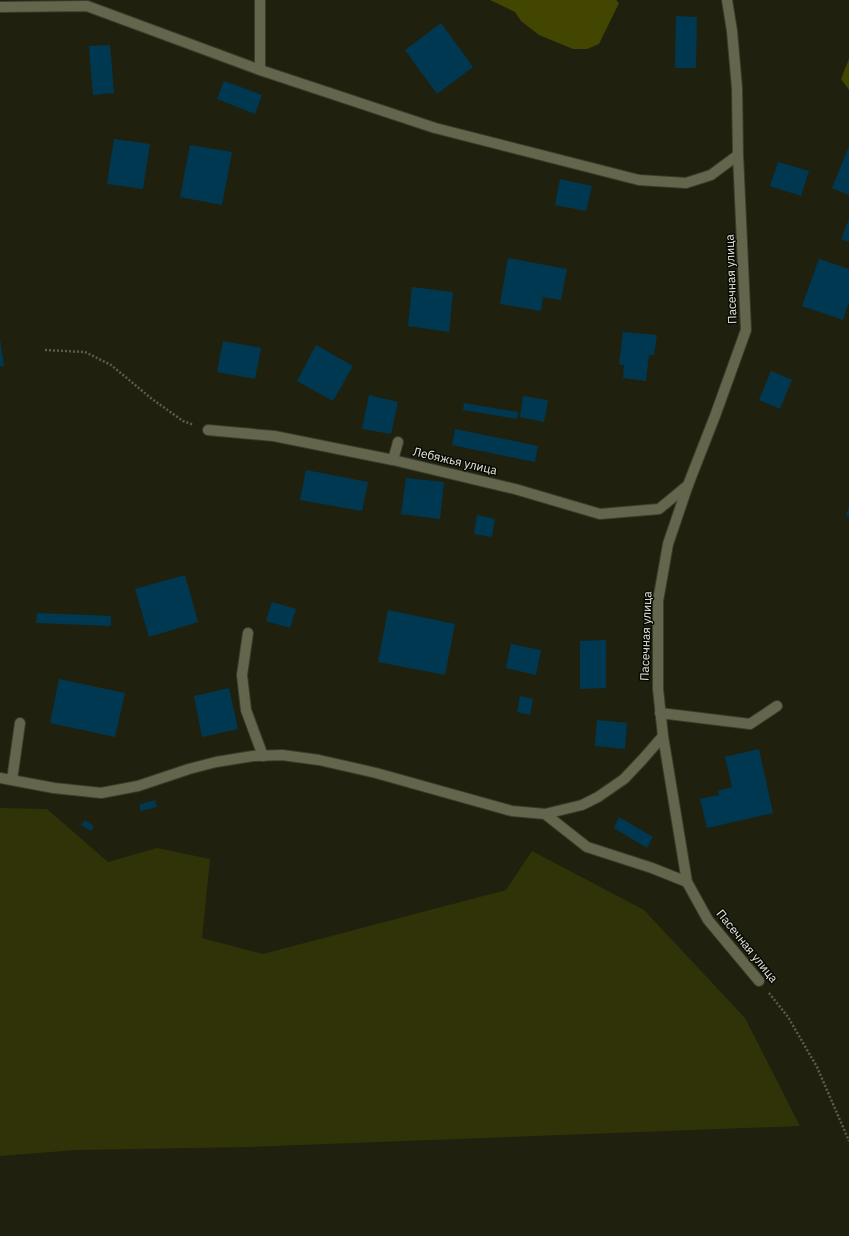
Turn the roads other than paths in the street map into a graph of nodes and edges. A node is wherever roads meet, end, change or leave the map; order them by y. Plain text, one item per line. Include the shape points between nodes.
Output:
1 (260, 0) edge
2 (727, 0) edge
3 (0, 7) edge
4 (260, 70) junction
5 (738, 155) junction
6 (208, 430) road end
7 (398, 442) dead end
8 (394, 460) junction
9 (688, 485) junction
10 (248, 633) dead end
11 (777, 706) dead end
12 (660, 713) junction
13 (20, 723) dead end
14 (663, 736) junction
15 (263, 756) junction
16 (0, 778) edge
17 (12, 780) junction
18 (545, 814) junction
19 (687, 882) junction
20 (759, 981) road end

1 - 4 street
2 - 5 street, Пасечная улица via 737,88
3 - 4 street via 87,6
4 - 5 street via 435,128 639,180 686,183 711,175
5 - 9 street, Пасечная улица via 746,330 716,416
6 - 8 street, Лебяжья улица via 274,436
7 - 8 street
8 - 9 street, Лебяжья улица via 515,489 600,514 659,509
9 - 12 street, Пасечная улица via 668,544 658,601
10 - 15 street via 242,675 246,710
11 - 12 street via 750,724
12 - 14 street, Пасечная улица
13 - 17 street
14 - 18 street via 624,779 598,797 582,805
14 - 19 street, Пасечная улица
15 - 17 street via 216,762 138,786 101,793
15 - 18 street via 282,755 319,760 512,811
16 - 17 street
18 - 19 street via 587,847
19 - 20 street, Пасечная улица via 708,920

